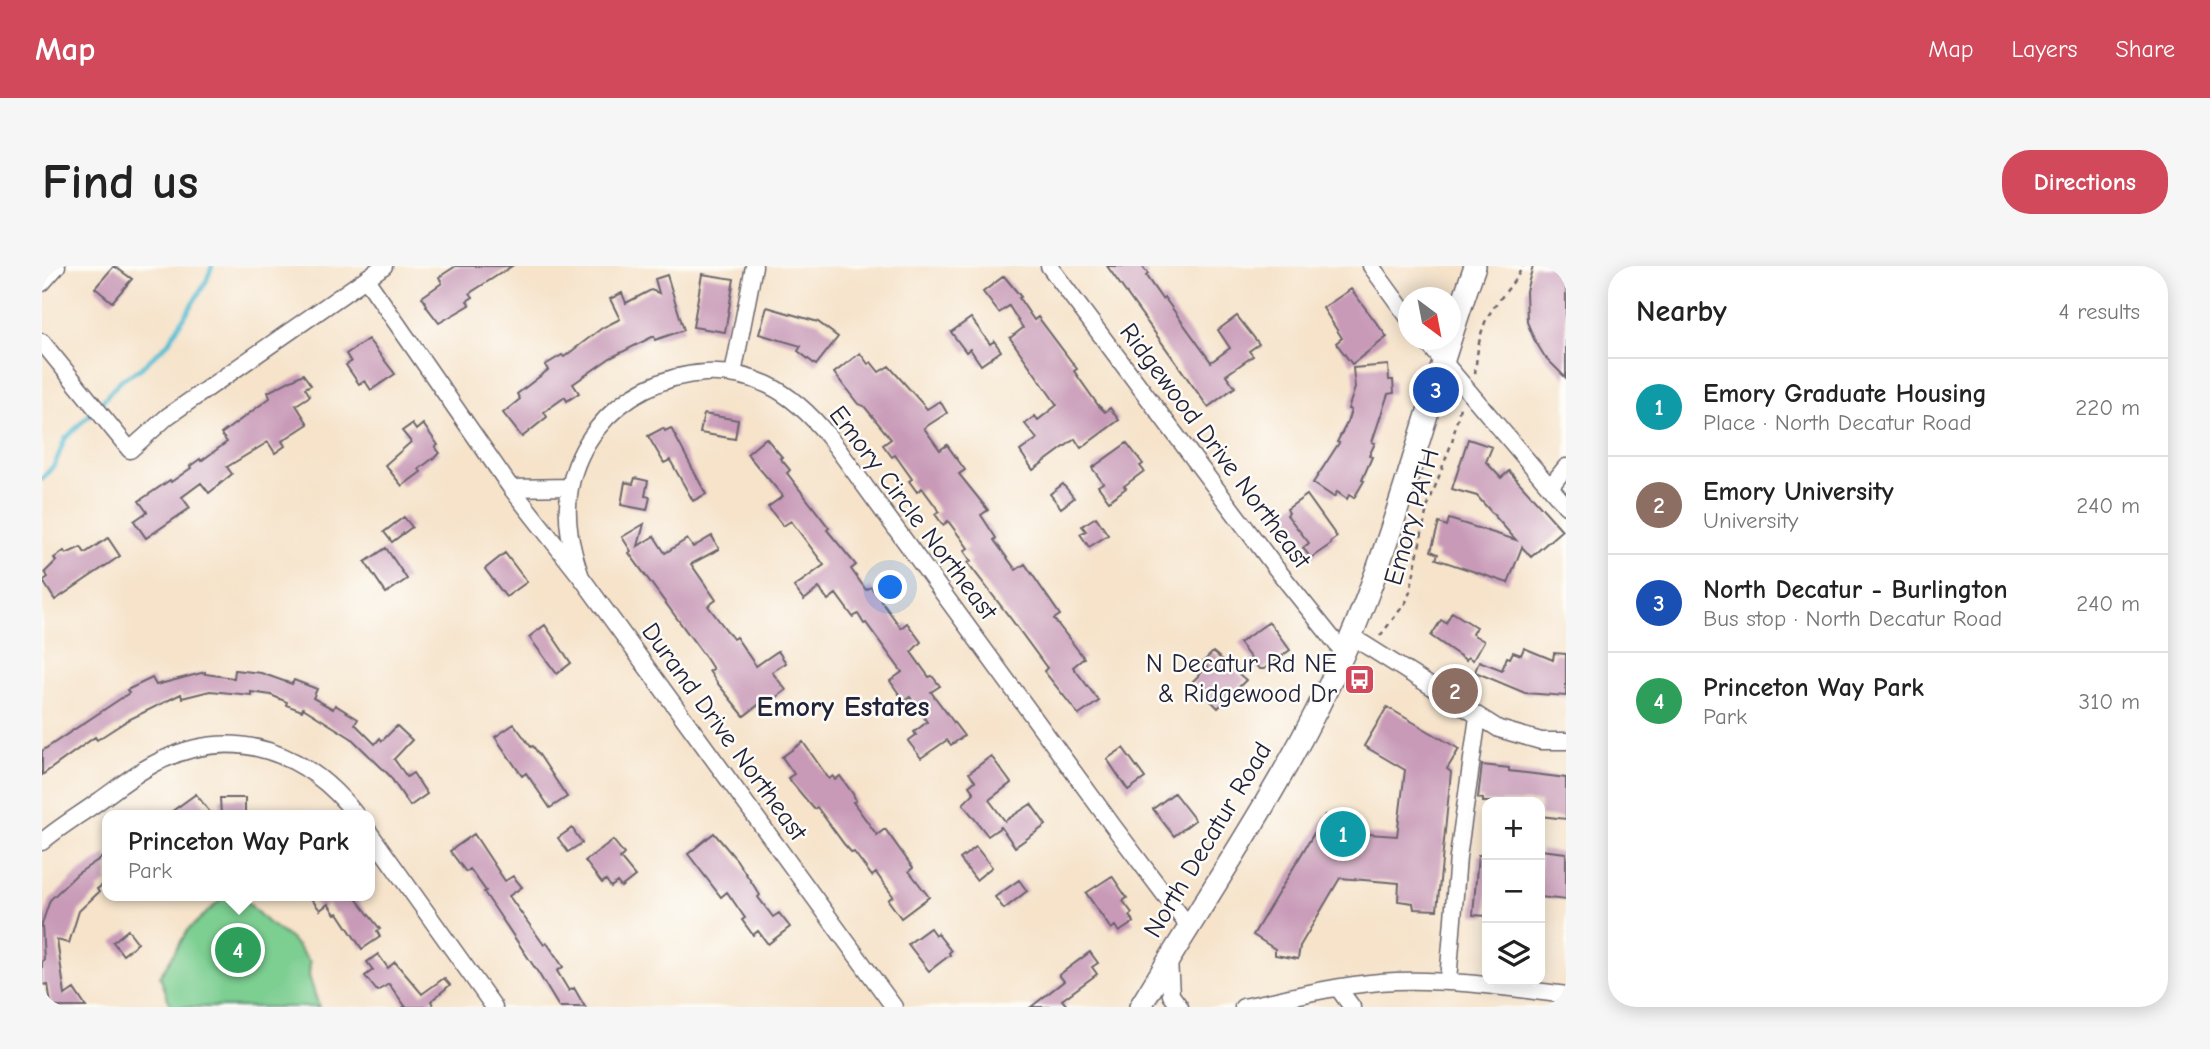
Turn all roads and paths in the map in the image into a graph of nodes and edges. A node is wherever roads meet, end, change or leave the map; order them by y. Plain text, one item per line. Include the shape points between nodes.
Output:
1 (57, 266) edge
2 (384, 266) edge
3 (754, 266) edge
4 (1049, 266) edge
5 (1371, 266) edge
6 (1475, 266) edge
7 (1523, 266) edge
8 (366, 279) junction
9 (42, 283) edge
10 (1398, 302) edge
11 (42, 342) edge
12 (1434, 350) edge
13 (1445, 363) junction
14 (733, 374) junction
15 (1475, 377) dead end
16 (1461, 400) dead end
17 (1566, 467) edge
18 (570, 487) junction
19 (1550, 487) junction
20 (511, 488) junction
21 (1566, 506) edge
22 (581, 577) junction
23 (1380, 637) dead end
24 (1347, 645) junction
25 (1478, 717) junction
26 (1566, 741) edge
27 (352, 810) edge
28 (375, 840) edge
29 (42, 842) edge
30 (1189, 926) junction
31 (1169, 959) junction
32 (1448, 981) junction
33 (1338, 988) junction
34 (1566, 995) edge
35 (1250, 1006) edge
36 (494, 1007) edge
37 (894, 1007) edge
38 (1140, 1007) edge
39 (1180, 1007) edge
40 (1352, 1007) edge

1 - 9 street
2 - 8 street
3 - 14 street
4 - 24 street, Ridgewood Drive Northeast via 1259,546
5 - 10 street
6 - 13 main road, North Decatur Road
7 - 15 path via 1489,314 1478,345
8 - 11 street via 168,416 130,450
8 - 20 street, Durand Drive Northeast
12 - 13 street
13 - 19 street
13 - 24 main road, North Decatur Road
14 - 18 street, Emory Circle Northeast via 683,375 629,398 607,416 593,436
14 - 30 street, Emory Circle Northeast via 782,393 817,423
16 - 23 path, Emory PATH via 1452,442 1427,508 1410,592
17 - 19 street
18 - 20 street
18 - 22 street, Emory Circle Northeast via 568,533
19 - 21 street
20 - 22 street, Durand Drive Northeast
22 - 37 street, Durand Drive Northeast
24 - 25 street, Ridgewood Drive Northeast
24 - 30 main road, North Decatur Road via 1307,730
25 - 26 street, Ridgewood Drive Northeast via 1513,734
25 - 32 street via 1458,857
27 - 29 street via 330,785 284,755 225,744 161,760
28 - 36 street
30 - 31 main road, North Decatur Road
31 - 38 main road, North Decatur Road
31 - 39 street via 1171,995
32 - 33 street
32 - 34 street
33 - 35 street
33 - 40 street

